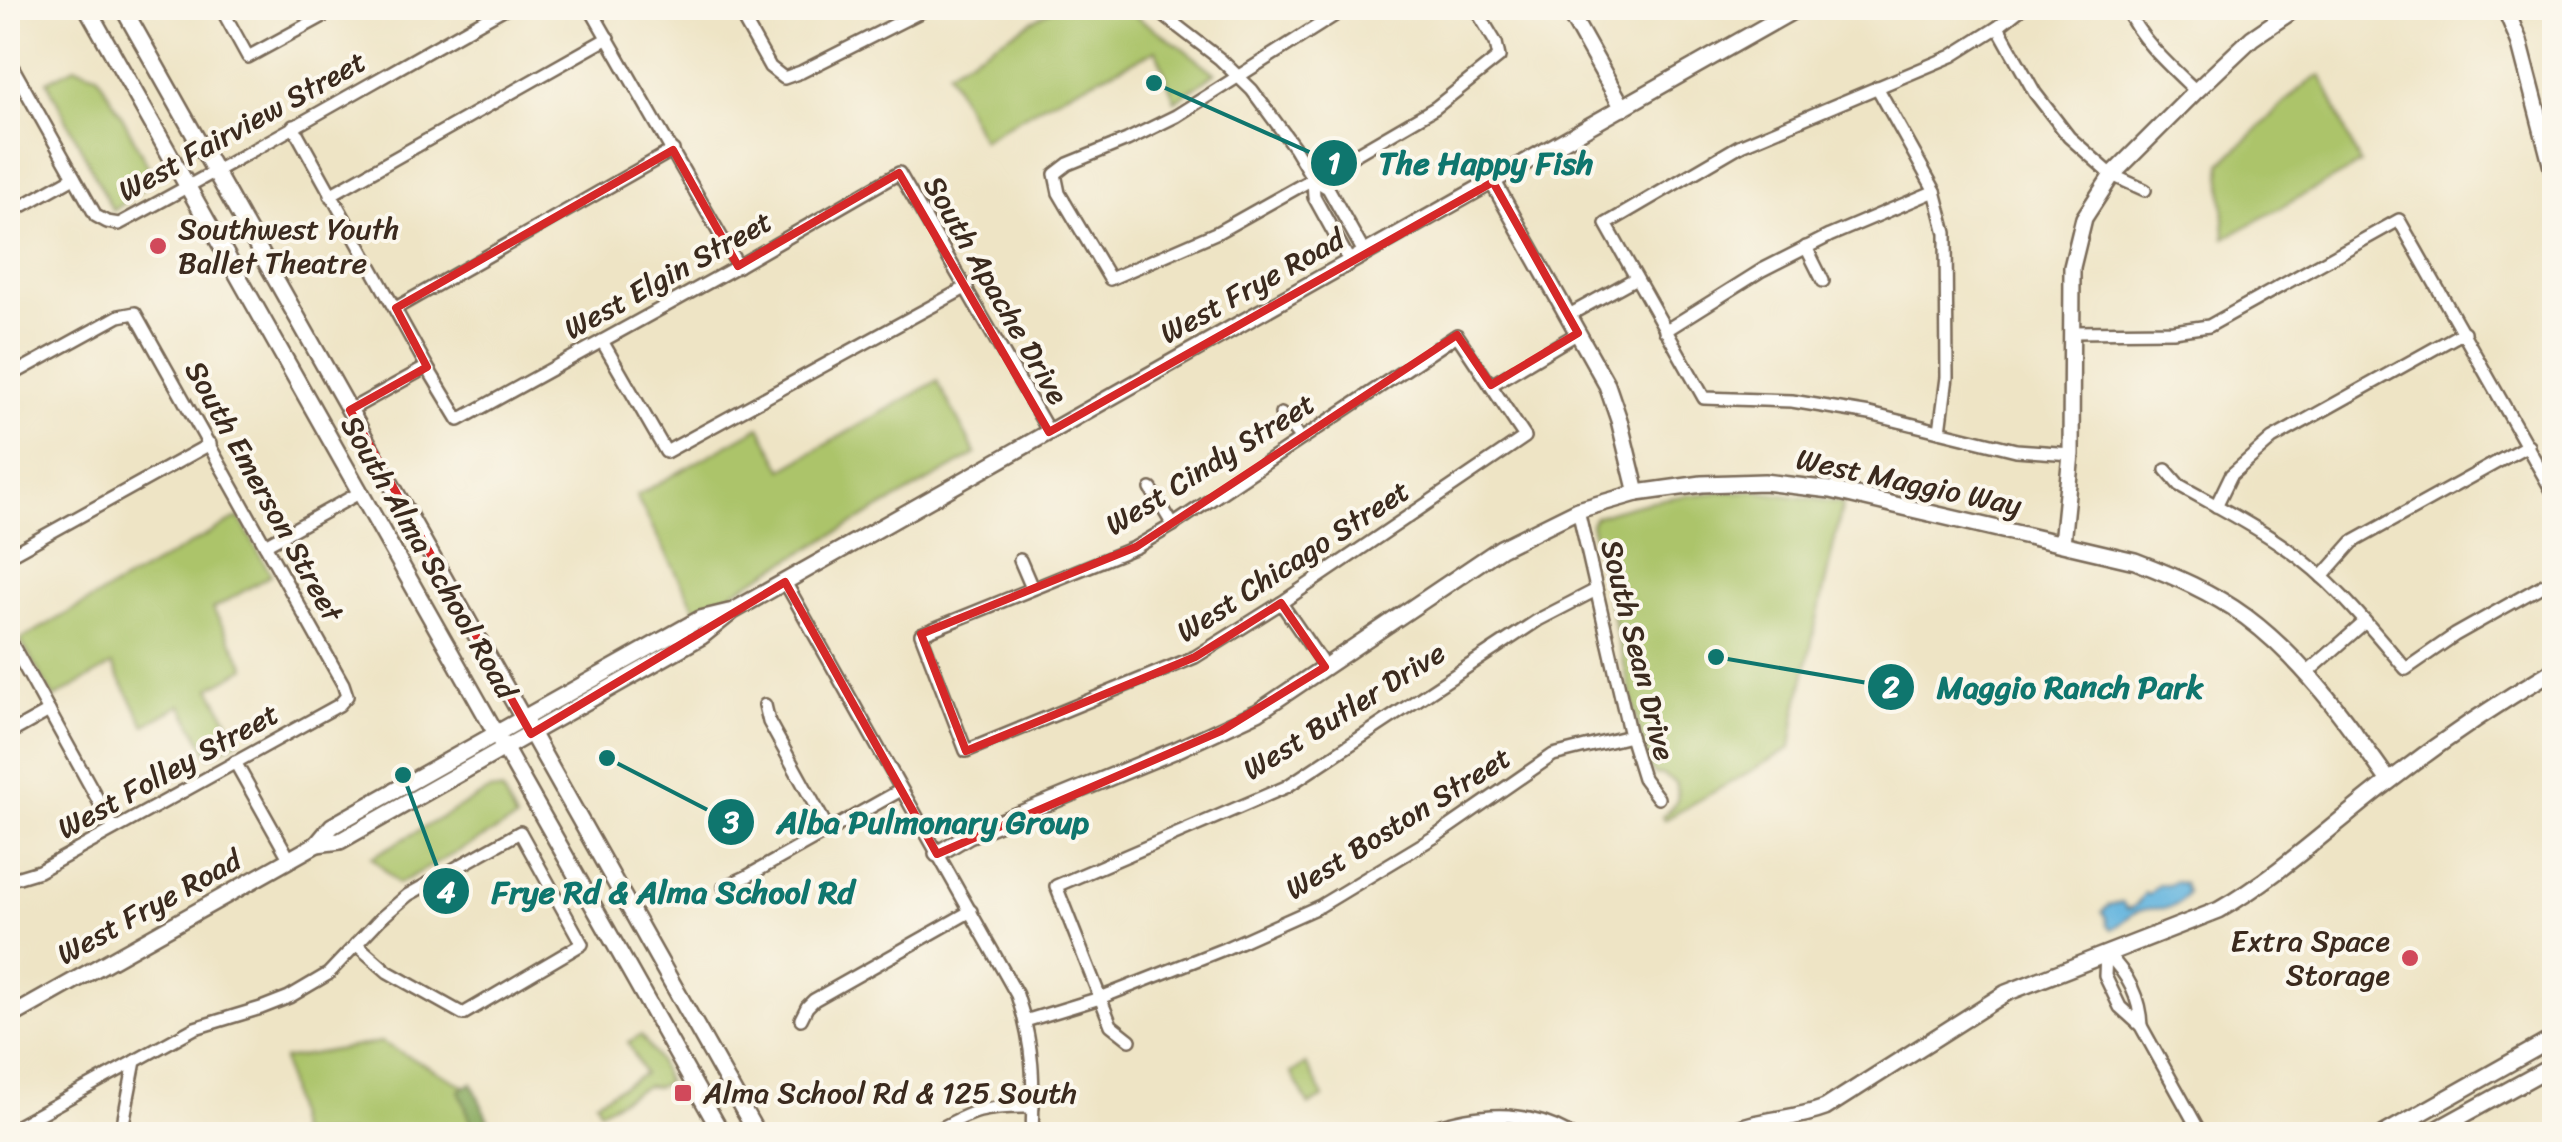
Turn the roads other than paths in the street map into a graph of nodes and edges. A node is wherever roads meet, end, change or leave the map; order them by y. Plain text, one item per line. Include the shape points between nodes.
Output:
1 (87, 8) edge
2 (123, 8) edge
3 (221, 8) edge
4 (338, 8) edge
5 (505, 8) edge
6 (590, 8) edge
7 (737, 8) edge
8 (928, 8) edge
9 (1154, 8) edge
10 (1346, 8) edge
11 (1476, 8) edge
12 (1567, 8) edge
13 (1798, 8) edge
14 (2022, 8) edge
15 (2126, 8) edge
16 (2296, 8) edge
17 (2505, 8) edge
18 (1998, 27) junction
19 (608, 38) junction
20 (10, 70) edge
21 (1238, 76) junction
22 (1877, 87) junction
23 (2196, 91) junction
24 (1623, 108) junction
25 (294, 126) junction
26 (673, 150) junction
27 (216, 172) junction
28 (899, 173) joint
29 (2112, 175) junction
30 (2554, 175) edge
31 (74, 177) junction
32 (1313, 179) junction
33 (1493, 182) junction
34 (188, 186) junction
35 (2145, 190) dead end
36 (1935, 192) junction
37 (330, 195) junction
38 (8, 214) edge
39 (1806, 248) junction
40 (1358, 258) junction
41 (738, 266) junction
42 (1636, 278) junction
43 (1823, 281) dead end
44 (967, 287) junction
45 (396, 308) junction
46 (1570, 315) junction
47 (1665, 331) junction
48 (2072, 332) junction
49 (2464, 332) junction
50 (1578, 333) junction
51 (602, 340) junction
52 (427, 367) junction
53 (8, 378) edge
54 (1491, 385) junction
55 (350, 410) junction
56 (1281, 414) dead end
57 (1940, 431) junction
58 (1049, 432) junction
59 (1300, 438) junction
60 (210, 444) junction
61 (2528, 445) junction
62 (2072, 454) junction
63 (2166, 470) dead end
64 (1151, 489) dead end
65 (360, 492) junction
66 (1637, 492) junction
67 (2554, 494) edge
68 (2216, 506) junction
69 (1578, 510) junction
70 (1173, 525) junction
71 (2062, 543) junction
72 (265, 545) junction
73 (8, 556) edge
74 (1020, 560) dead end
75 (2322, 577) junction
76 (2554, 579) edge
77 (784, 582) junction
78 (1032, 588) junction
79 (1596, 590) junction
80 (1281, 603) junction
81 (2366, 622) junction
82 (8, 637) edge
83 (1325, 667) junction
84 (2554, 670) edge
85 (2307, 673) junction
86 (347, 696) joint
87 (765, 706) dead end
88 (48, 711) junction
89 (527, 727) junction
90 (8, 734) edge
91 (1630, 736) junction
92 (502, 741) junction
93 (966, 751) joint
94 (235, 762) junction
95 (2389, 781) junction
96 (901, 790) junction
97 (1658, 798) dead end
98 (114, 829) junction
99 (829, 831) junction
100 (937, 854) junction
101 (290, 860) junction
102 (8, 878) edge
103 (724, 887) dead end
104 (971, 911) junction
105 (356, 944) junction
106 (2106, 953) junction
107 (1100, 998) junction
108 (8, 1018) edge
109 (801, 1019) dead end
110 (1026, 1021) junction
111 (2141, 1026) junction
112 (2554, 1038) edge
113 (1130, 1040) dead end
114 (135, 1061) junction
115 (2554, 1064) edge
116 (1034, 1107) junction
117 (8, 1132) edge
118 (121, 1134) edge
119 (722, 1134) edge
120 (756, 1134) edge
121 (930, 1134) edge
122 (1032, 1134) edge
123 (1413, 1134) edge
124 (1569, 1134) edge
125 (1726, 1134) edge
126 (2202, 1134) edge
127 (2384, 1134) edge
128 (2430, 1134) edge

1 - 34 street, South Alma School Road
2 - 27 street, South Alma School Road
3 - 4 street via 248,58
5 - 25 street, West Fairview Street
6 - 19 street
7 - 8 street via 784,78
9 - 21 street
10 - 21 street
11 - 32 street via 1499,58 1435,108
12 - 24 street
13 - 24 street, West Frye Road
14 - 18 street
15 - 23 street via 2155,52
16 - 23 street via 2252,38
17 - 30 street
18 - 22 street via 1952,56
18 - 29 street via 2035,93 2069,137
19 - 26 street
19 - 37 street
20 - 31 street
21 - 32 street via 1272,114
21 - 32 street via 1176,116 1054,174 1110,278 1218,232
22 - 36 street
22 - 42 street via 1741,145 1606,224
23 - 29 street
24 - 33 street, West Frye Road
25 - 27 street, West Fairview Street
25 - 37 street
26 - 41 street
26 - 45 street
27 - 34 street, West Fairview Street
27 - 55 street, South Alma School Road
28 - 41 street, West Elgin Street
28 - 44 street, South Apache Drive
29 - 35 street
29 - 48 street via 2084,218 2072,266
31 - 34 street, West Fairview Street via 96,216 119,224
31 - 38 street
32 - 40 street via 1314,197
33 - 40 street, West Frye Road
33 - 46 street
34 - 65 street, South Alma School Road
36 - 39 street
36 - 57 street via 1946,232 1947,378
37 - 45 street
39 - 43 street
39 - 47 street
40 - 58 street, West Frye Road
41 - 51 street, West Elgin Street
42 - 46 street
42 - 47 street
44 - 51 street via 666,452
44 - 58 street, South Apache Drive
45 - 52 street
46 - 50 street
47 - 57 street via 1704,398 1792,401
48 - 49 street via 2209,326 2399,220
48 - 62 street
49 - 61 street
49 - 68 street via 2272,439 2231,475
50 - 54 street
50 - 66 street via 1607,385
51 - 52 street, West Elgin Street via 459,420
52 - 55 street
53 - 60 street, South Emerson Street via 118,316 135,313
54 - 59 street, West Cindy Street via 1457,336
54 - 80 street, West Chicago Street via 1525,438
55 - 89 street, South Alma School Road
56 - 59 street
57 - 62 street via 2016,450
58 - 77 street, West Frye Road
59 - 70 street, West Cindy Street
60 - 72 street, South Emerson Street
60 - 73 street
61 - 67 street
61 - 75 street via 2353,542
62 - 71 street
63 - 68 street via 2178,485
64 - 70 street
65 - 72 street
65 - 92 street, South Alma School Road
66 - 69 street, West Maggio Way
66 - 71 street, West Maggio Way via 1764,482 1823,489
68 - 75 street
69 - 79 street, South Sean Drive
69 - 83 street, West Maggio Way via 1500,548
70 - 78 street, West Cindy Street
71 - 85 street, West Maggio Way via 2135,561 2199,588 2245,616
72 - 86 street, South Emerson Street
74 - 78 street
75 - 81 street
76 - 81 street via 2406,670
77 - 89 street, West Frye Road via 702,636
77 - 96 street
78 - 93 street, West Cindy Street via 921,634
79 - 91 street, South Sean Drive
79 - 107 street, West Butler Drive via 1538,620 1286,787 1056,886
80 - 83 street
80 - 93 street, West Chicago Street via 1196,657
81 - 85 street
82 - 88 street
83 - 100 street, West Maggio Way via 1221,731 986,827
84 - 95 street
85 - 95 street, West Maggio Way
86 - 94 street, West Folley Street
87 - 99 street
88 - 90 street
88 - 98 street
89 - 92 street, West Frye Road
89 - 120 street, South Alma School Road
91 - 97 street, South Sean Drive via 1642,778
91 - 107 street, West Boston Street via 1554,755 1320,906
92 - 101 street, West Frye Road via 332,826 318,844
92 - 119 street, South Alma School Road
94 - 98 street, West Folley Street
94 - 101 street
95 - 106 street via 2234,901
96 - 99 street
96 - 100 street
98 - 102 street, West Folley Street via 39,871
99 - 103 street
100 - 104 street
101 - 108 street, West Frye Road
104 - 109 street via 814,1000
104 - 110 street
105 - 105 street via 388,972 463,1014 582,944 520,832 408,895
105 - 114 street via 328,974 289,997 195,1028
106 - 111 street via 2124,970
106 - 111 street via 2105,976 2120,1007
106 - 125 street via 2006,994 1825,1108
107 - 110 street, West Boston Street
107 - 113 street via 1112,1025
110 - 116 street
111 - 126 street
112 - 127 street
114 - 117 street
114 - 118 street
115 - 128 street
116 - 121 street via 976,1110
116 - 122 street
123 - 124 street via 1500,1115 1537,1120

